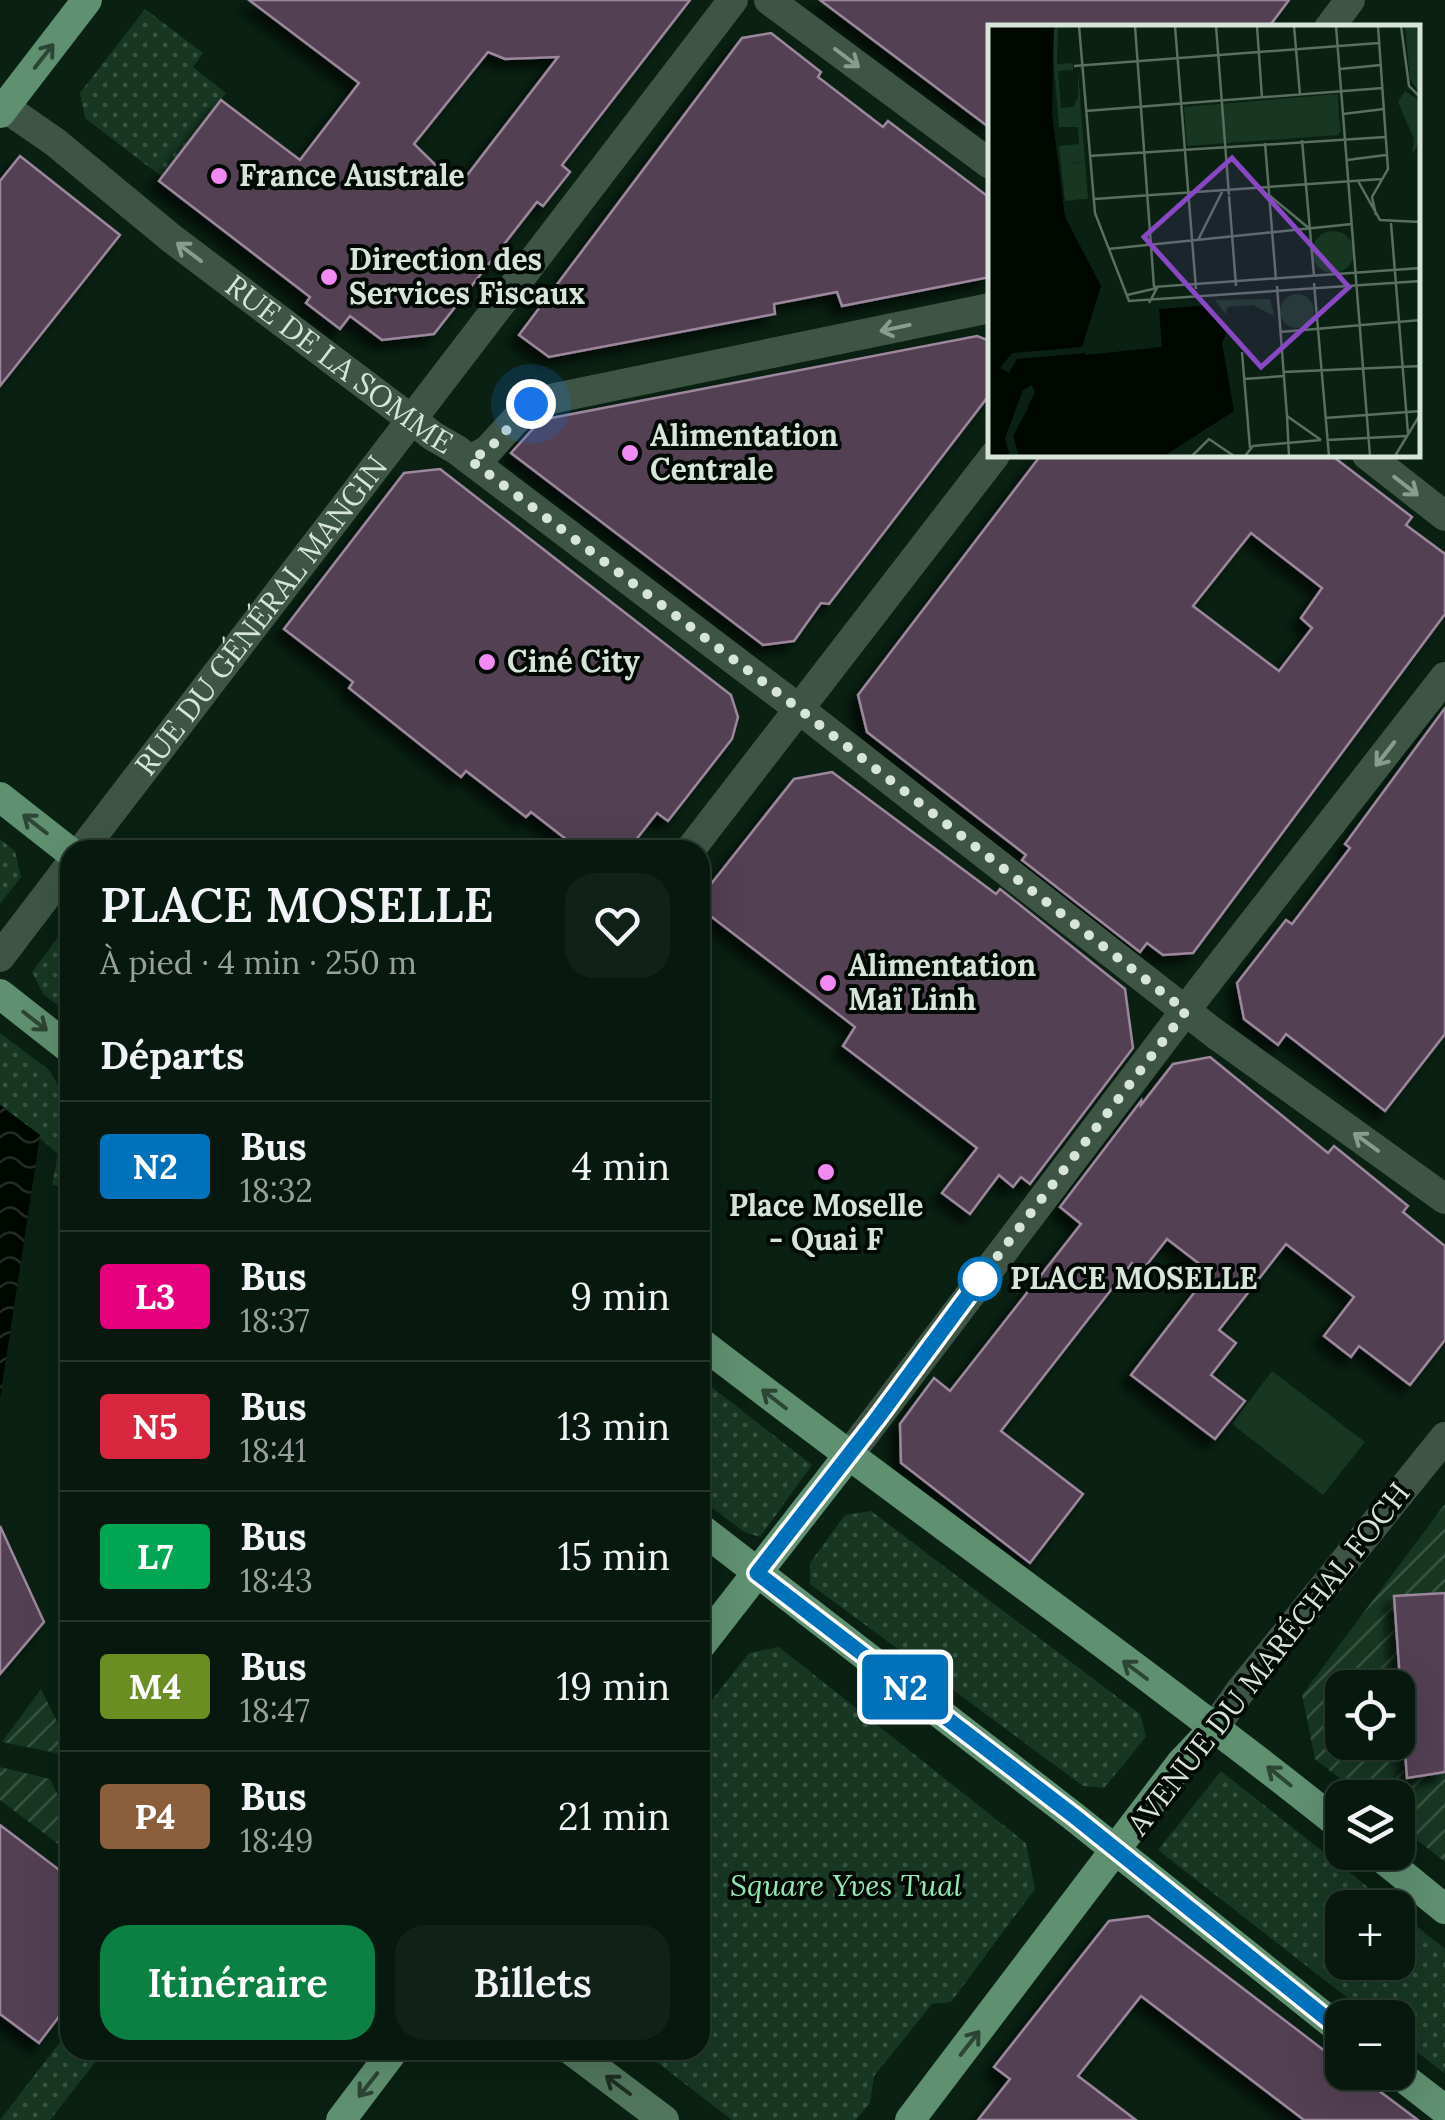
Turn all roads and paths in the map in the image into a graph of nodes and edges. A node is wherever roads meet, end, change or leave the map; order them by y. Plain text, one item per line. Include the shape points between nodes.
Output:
1 (88, 0) edge
2 (733, 0) edge
3 (768, 0) edge
4 (1350, 0) edge
5 (1330, 25) edge
6 (1, 108) edge
7 (988, 163) edge
8 (988, 308) edge
9 (412, 419) junction
10 (994, 458) edge
11 (1371, 458) edge
12 (470, 460) junction
13 (1445, 516) edge
14 (1445, 677) edge
15 (799, 709) junction
16 (0, 797) edge
17 (90, 840) edge
18 (698, 840) edge
19 (60, 844) edge
20 (60, 878) edge
21 (0, 957) edge
22 (0, 994) edge
23 (1186, 1011) junction
24 (60, 1041) edge
25 (1445, 1199) edge
26 (710, 1350) edge
27 (1445, 1437) edge
28 (848, 1456) junction
29 (710, 1536) edge
30 (757, 1573) junction
31 (710, 1633) edge
32 (1214, 1728) junction
33 (1325, 1814) edge
34 (1117, 1852) junction
35 (1397, 1870) edge
36 (1445, 1909) edge
37 (1325, 2017) edge
38 (386, 2060) edge
39 (584, 2060) edge
40 (1415, 2087) edge
41 (1445, 2110) edge
42 (341, 2120) edge
43 (664, 2120) edge
44 (910, 2120) edge

6 -> 1 main road
2 - 9 street, RUE DU GÉNÉRAL MANGIN
3 -> 7 street
4 - 5 street
9 -> 6 street, RUE DE LA SOMME via 170,238 55,142
8 -> 12 street via 531,404
9 - 12 street, RUE DE LA SOMME
9 - 17 street, RUE DU GÉNÉRAL MANGIN
10 - 15 street
11 -> 13 street
12 - 15 street, RUE DE LA SOMME
14 -> 23 street
15 - 18 street
15 - 23 street, RUE DE LA SOMME
19 -> 16 main road
20 - 21 street
22 -> 24 main road
25 -> 23 street, RUE DE LA SOMME
23 - 28 street
28 -> 26 main road
27 - 32 street, AVENUE DU MARÉCHAL FOCH
28 - 30 main road
32 -> 28 main road
29 - 30 main road
30 - 31 main road
30 - 34 main road
33 -> 32 main road
32 - 34 main road, AVENUE DU MARÉCHAL FOCH
34 - 37 main road
44 -> 34 main road, AVENUE DU MARÉCHAL FOCH
35 - 36 main road
38 -> 42 main road
43 -> 39 street
40 - 41 main road

